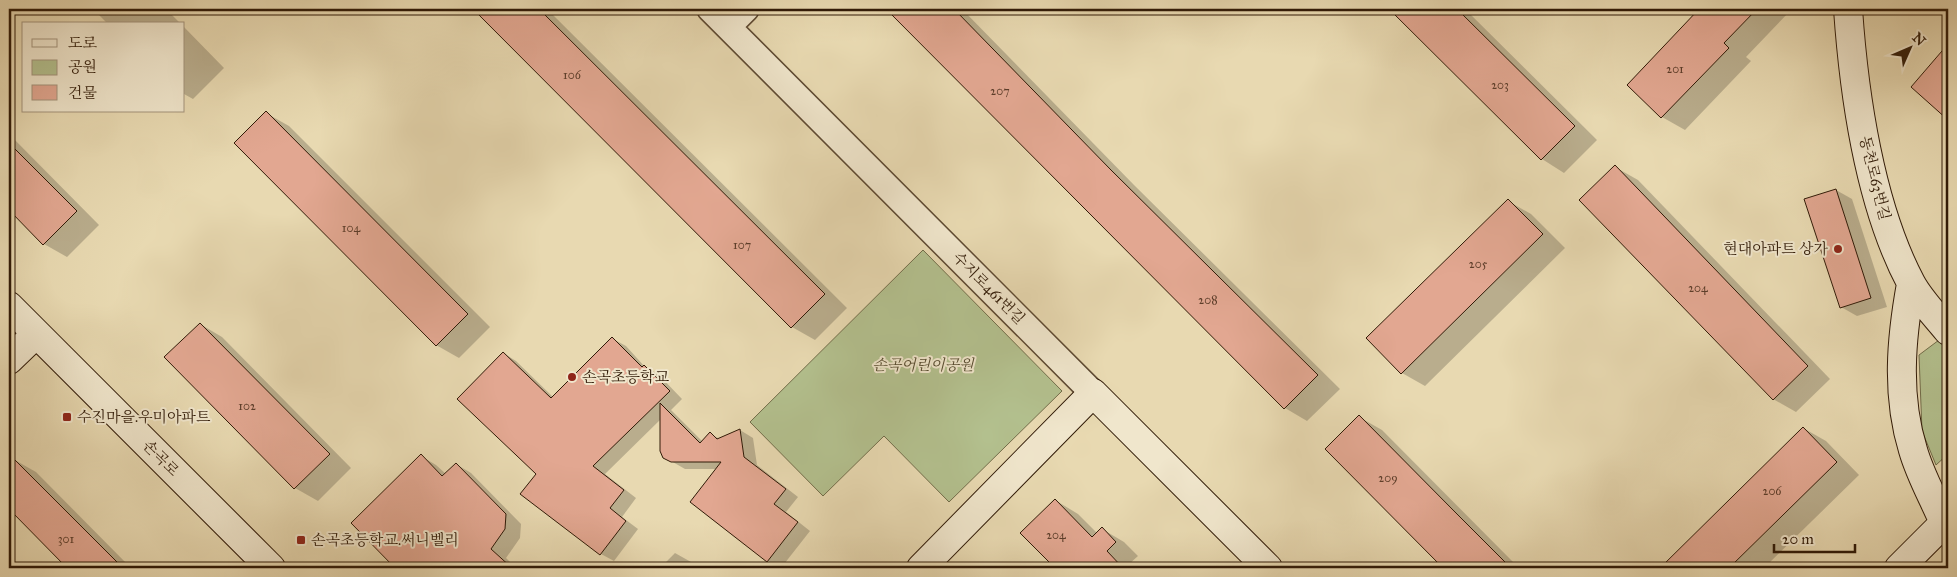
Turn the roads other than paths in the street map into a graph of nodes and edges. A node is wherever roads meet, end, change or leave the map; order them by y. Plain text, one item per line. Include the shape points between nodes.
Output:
1 (710, 9) edge
2 (746, 9) edge
3 (1848, 9) edge
4 (728, 27) junction
5 (1911, 284) junction
6 (9, 306) edge
7 (1946, 322) edge
8 (36, 334) junction
9 (9, 360) edge
10 (1093, 393) junction
11 (1946, 521) edge
12 (271, 568) edge
13 (921, 568) edge
14 (1268, 568) edge
15 (1899, 568) edge

1 - 4 street, 수지로461번길
2 - 4 street
3 - 5 street, 동천로63번길 via 1864,135 1886,222
4 - 10 street, 수지로461번길
5 - 7 street, 동천로63번길
5 - 11 street via 1902,336 1902,398 1913,450
6 - 8 street, 손곡로
8 - 9 street
8 - 12 street, 손곡로
10 - 13 street
10 - 14 street, 수지로461번길
11 - 15 street

